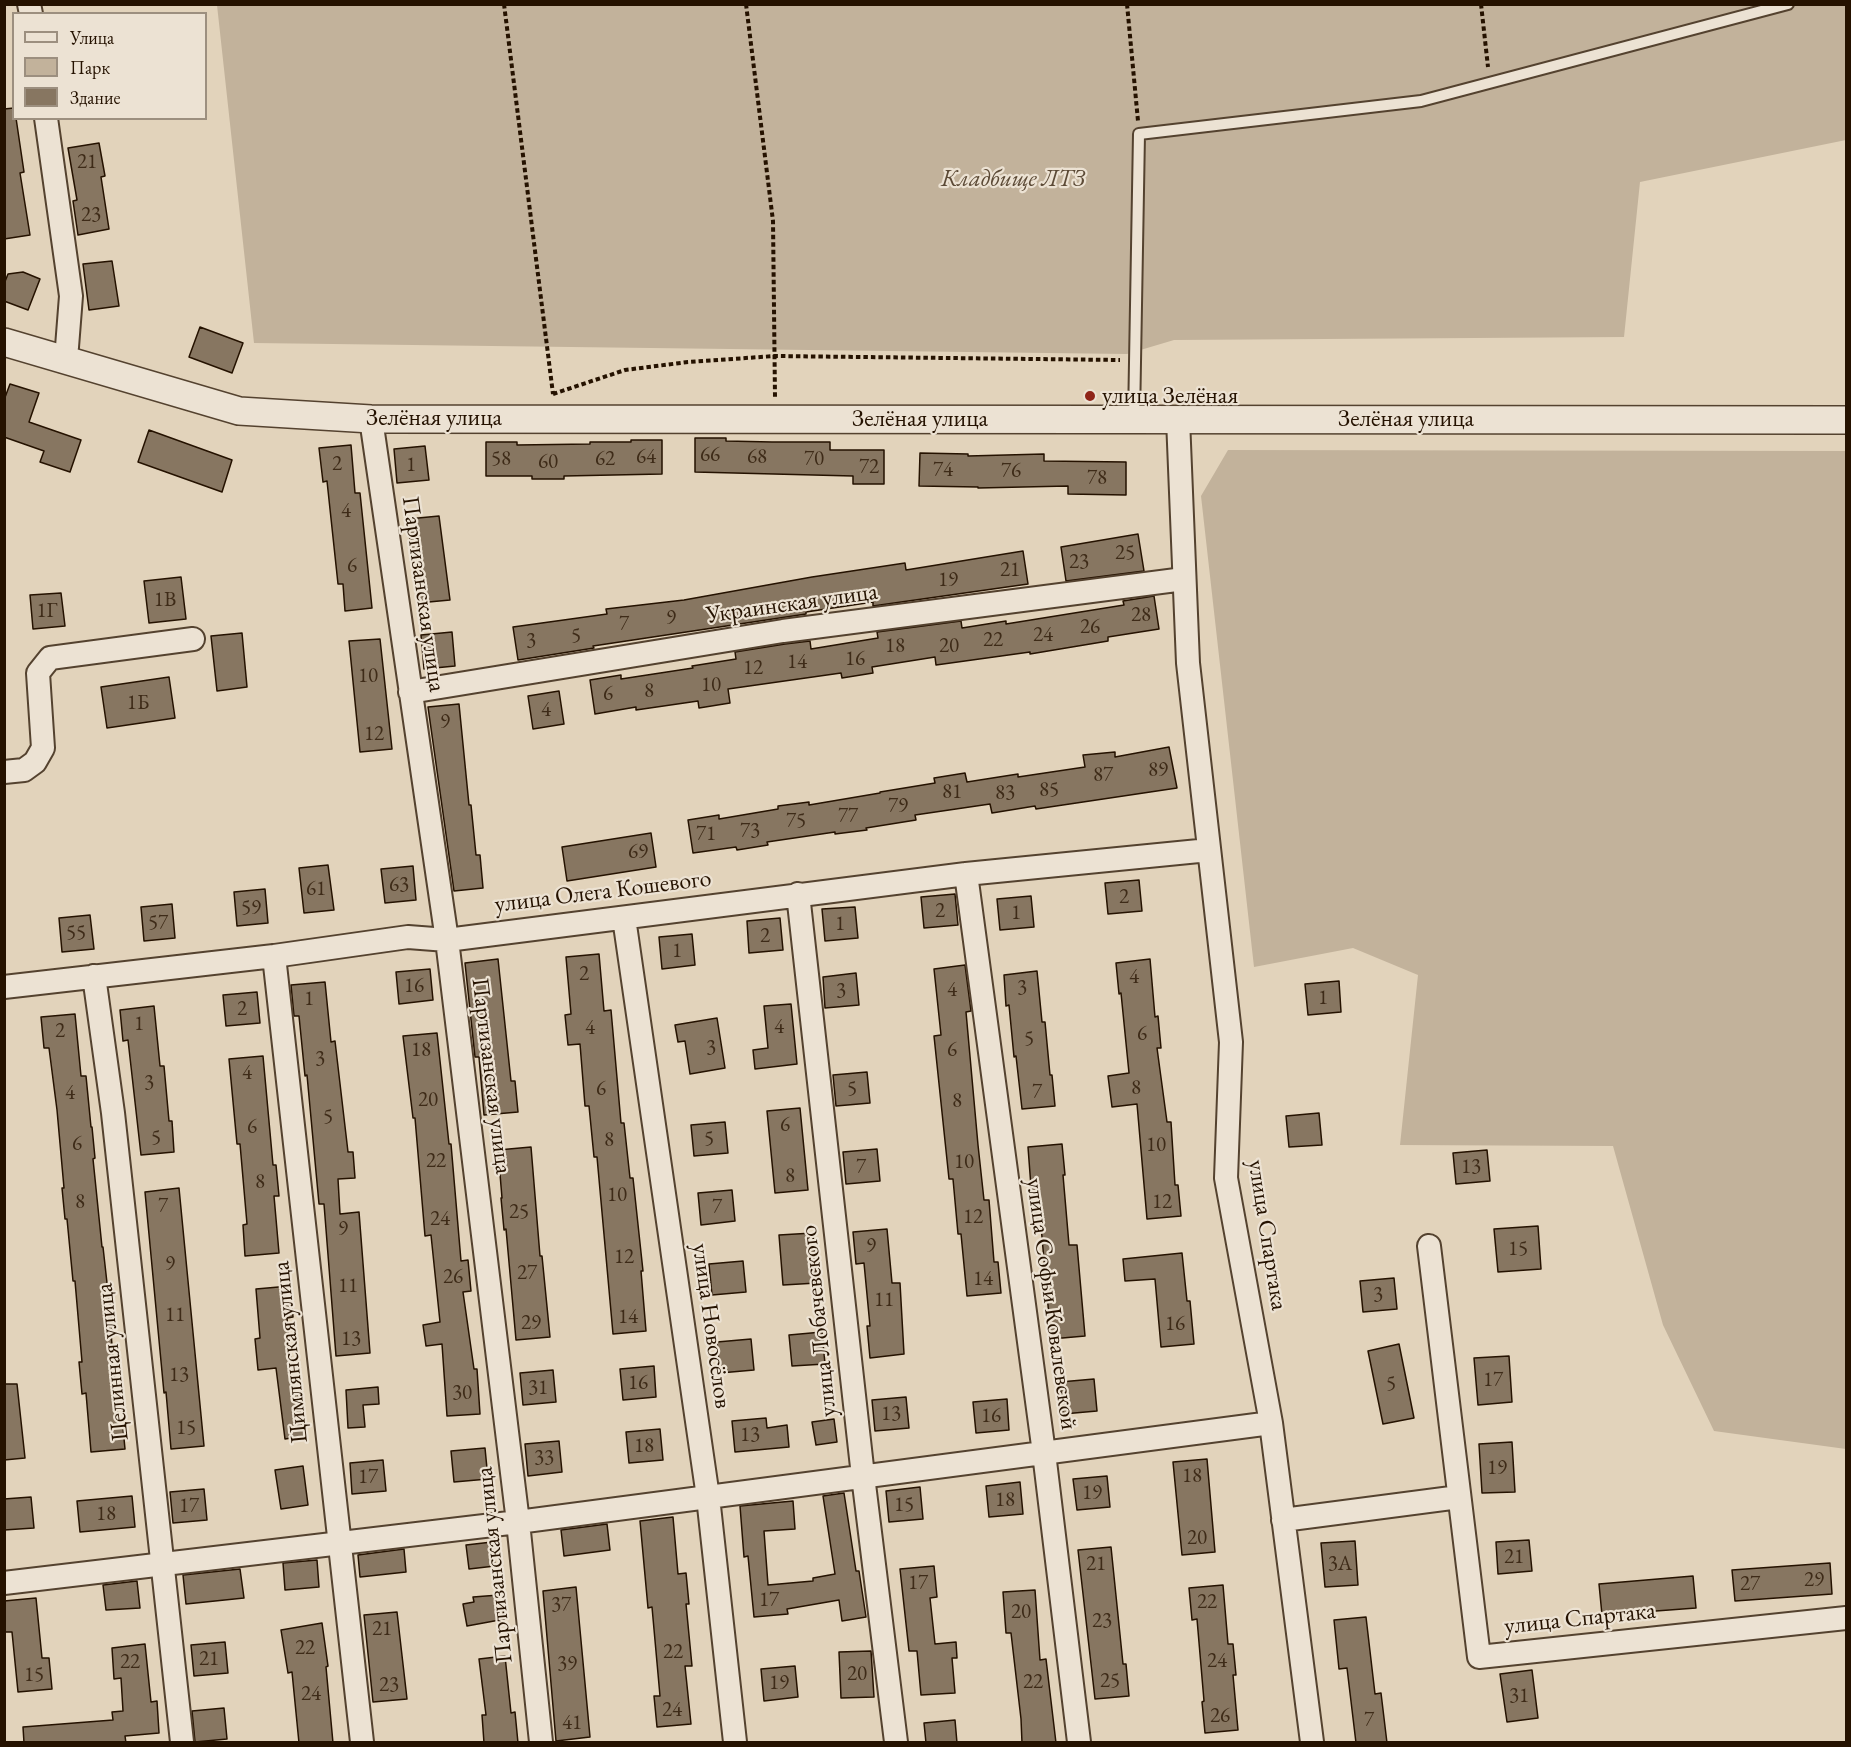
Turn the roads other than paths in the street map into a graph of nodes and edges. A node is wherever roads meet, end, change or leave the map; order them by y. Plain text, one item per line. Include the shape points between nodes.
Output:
1 (1788, 4) edge
2 (46, 120) edge
3 (4, 342) edge
4 (63, 361) junction
5 (371, 419) junction
6 (1134, 419) junction
7 (1178, 419) junction
8 (1846, 420) edge
9 (1184, 579) junction
10 (193, 639) dead end
11 (410, 692) junction
12 (4, 772) edge
13 (1209, 850) junction
14 (966, 874) junction
15 (798, 894) junction
16 (624, 918) junction
17 (447, 939) junction
18 (274, 956) junction
19 (94, 976) junction
20 (4, 987) edge
21 (1429, 1246) dead end
22 (1271, 1423) junction
23 (1044, 1453) junction
24 (863, 1476) junction
25 (708, 1497) junction
26 (1459, 1497) junction
27 (1283, 1520) junction
28 (518, 1522) junction
29 (339, 1543) junction
30 (162, 1564) junction
31 (4, 1583) edge
32 (1846, 1618) edge
33 (182, 1743) edge
34 (362, 1743) edge
35 (541, 1743) edge
36 (735, 1743) edge
37 (896, 1743) edge
38 (1079, 1743) edge
39 (1312, 1743) edge

1 - 6 lane via 1421,101 1139,134
2 - 4 street via 71,296
3 - 4 street, Зелёная улица
4 - 5 street, Зелёная улица via 239,411
5 - 6 street, Зелёная улица via 554,407 775,419
5 - 11 street, Партизанская улица
6 - 7 street, Зелёная улица
7 - 8 street, Зелёная улица
7 - 9 street, улица Спартака
9 - 11 street, Украинская улица via 783,631
9 - 13 street, улица Спартака via 1188,663
10 - 12 street via 50,658 38,673 43,748 35,762 24,770
11 - 17 street, Партизанская улица
13 - 14 street, улица Олега Кошевого
13 - 22 street, улица Спартака via 1231,1042 1226,1178
14 - 15 street, улица Олега Кошевого
14 - 23 street, улица Софьи Ковалевской
15 - 16 street, улица Олега Кошевого
15 - 24 street, улица Лобачевского
16 - 17 street, улица Олега Кошевого
16 - 25 street, улица Новосёлов
17 - 18 street, улица Олега Кошевого via 408,937
17 - 28 street, Партизанская улица
18 - 19 street, улица Олега Кошевого
18 - 29 street, Цимлянская улица
19 - 20 street, улица Олега Кошевого
19 - 30 street, Целинная улица via 113,1113
21 - 26 street, улица Спартака
22 - 23 street
22 - 27 street, улица Спартака
23 - 24 street
23 - 38 street, улица Софьи Ковалевской
24 - 25 street
24 - 37 street, улица Лобачевского
25 - 28 street
25 - 36 street, улица Новосёлов
26 - 27 street
26 - 32 street, улица Спартака via 1479,1657
27 - 39 street, улица Спартака
28 - 29 street
28 - 35 street, Партизанская улица
29 - 30 street
29 - 34 street, Цимлянская улица
30 - 31 street
30 - 33 street, Целинная улица

